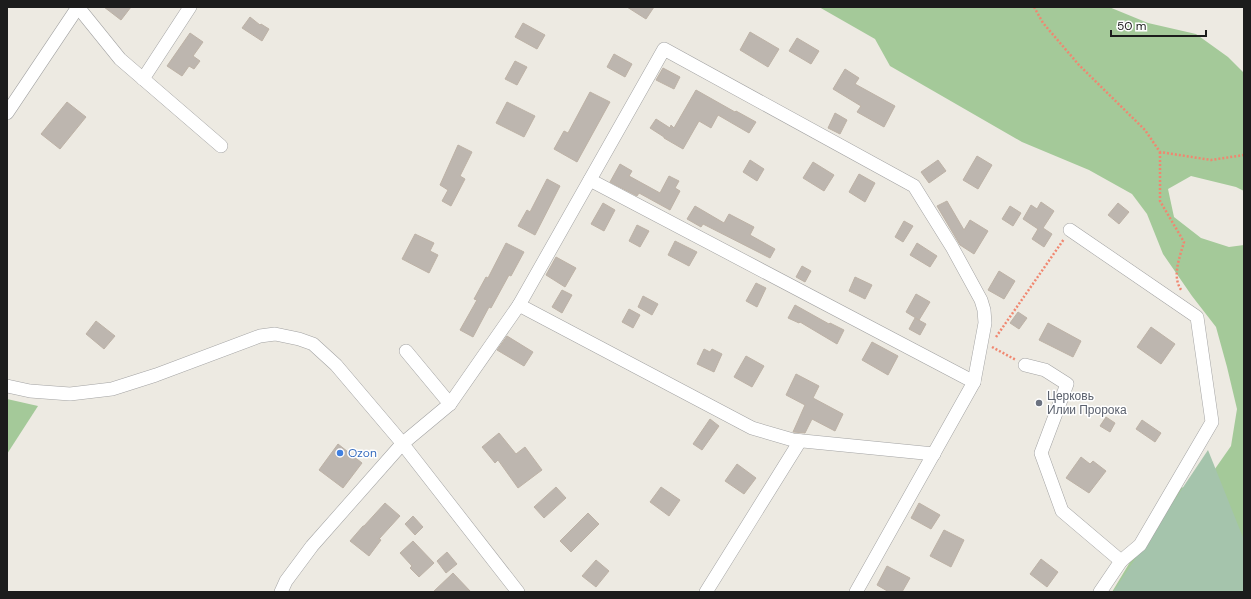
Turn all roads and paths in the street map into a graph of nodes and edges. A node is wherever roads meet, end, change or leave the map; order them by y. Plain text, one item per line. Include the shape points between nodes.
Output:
1 (78, 7) edge
2 (190, 7) edge
3 (1034, 7) edge
4 (143, 79) junction
5 (7, 113) edge
6 (221, 146) dead end
7 (1160, 152) junction
8 (1244, 155) edge
9 (590, 180) junction
10 (1070, 230) joint
11 (1177, 269) dead end
12 (519, 305) junction
13 (994, 339) dead end
14 (990, 345) dead end
15 (406, 351) dead end
16 (1025, 365) joint
17 (974, 382) junction
18 (7, 386) edge
19 (450, 404) junction
20 (800, 441) junction
21 (402, 444) junction
22 (934, 454) junction
23 (1122, 561) junction
24 (281, 592) edge
25 (518, 592) edge
26 (706, 592) edge
27 (856, 592) edge
28 (1100, 592) edge

1 - 4 street via 120,60
1 - 5 street
2 - 4 street
3 - 7 path via 1043,23 1079,65 1145,130
4 - 6 street
7 - 8 path via 1212,160
7 - 11 path via 1160,201 1184,242
9 - 12 street
9 - 17 street
9 - 17 street via 664,49 914,186 982,300 985,323
10 - 13 path
10 - 23 street via 1197,317 1212,422 1140,545
12 - 19 street
12 - 20 street via 752,428
14 - 16 path
15 - 19 street
16 - 23 street via 1044,370 1067,384 1041,453 1062,511
17 - 22 street
18 - 21 street via 30,391 70,394 112,390 260,336 275,334 313,344 336,365
19 - 21 street
20 - 22 street
20 - 26 street
21 - 24 street via 312,546 286,581
21 - 25 street
22 - 27 street
23 - 28 street

